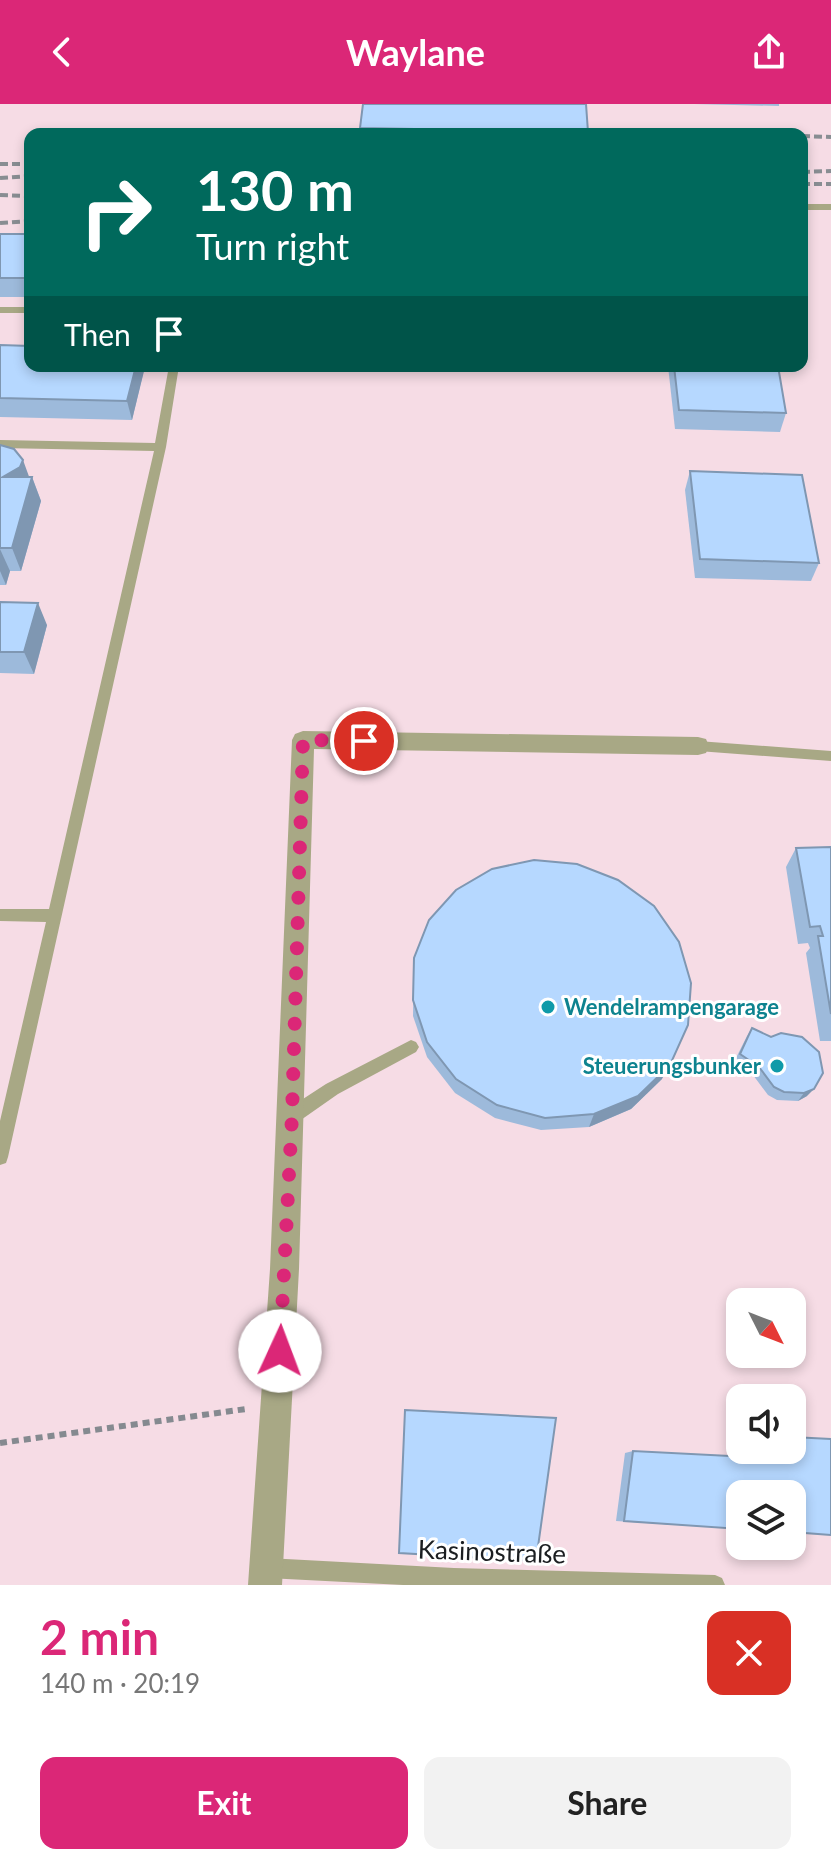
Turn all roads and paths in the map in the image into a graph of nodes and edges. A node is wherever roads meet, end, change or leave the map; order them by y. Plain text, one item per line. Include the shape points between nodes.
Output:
1 (808, 207) edge
2 (831, 207) edge
3 (0, 310) edge
4 (24, 310) edge
5 (173, 372) edge
6 (0, 444) edge
7 (160, 447) junction
8 (698, 746) joint
9 (831, 756) edge
10 (0, 915) edge
11 (54, 916) junction
12 (411, 1047) dead end
13 (292, 1116) junction
14 (0, 1157) edge
15 (278, 1404) junction
16 (0, 1443) edge
17 (266, 1576) edge
18 (715, 1585) edge

1 - 2 lane
3 - 4 lane
5 - 7 lane
6 - 7 lane
7 - 11 lane
8 - 9 lane
8 - 13 street via 303,740
10 - 11 lane
11 - 14 lane
12 - 13 lane
13 - 15 street
15 - 16 path
15 - 17 street
17 - 18 lane, Kasinostraße

